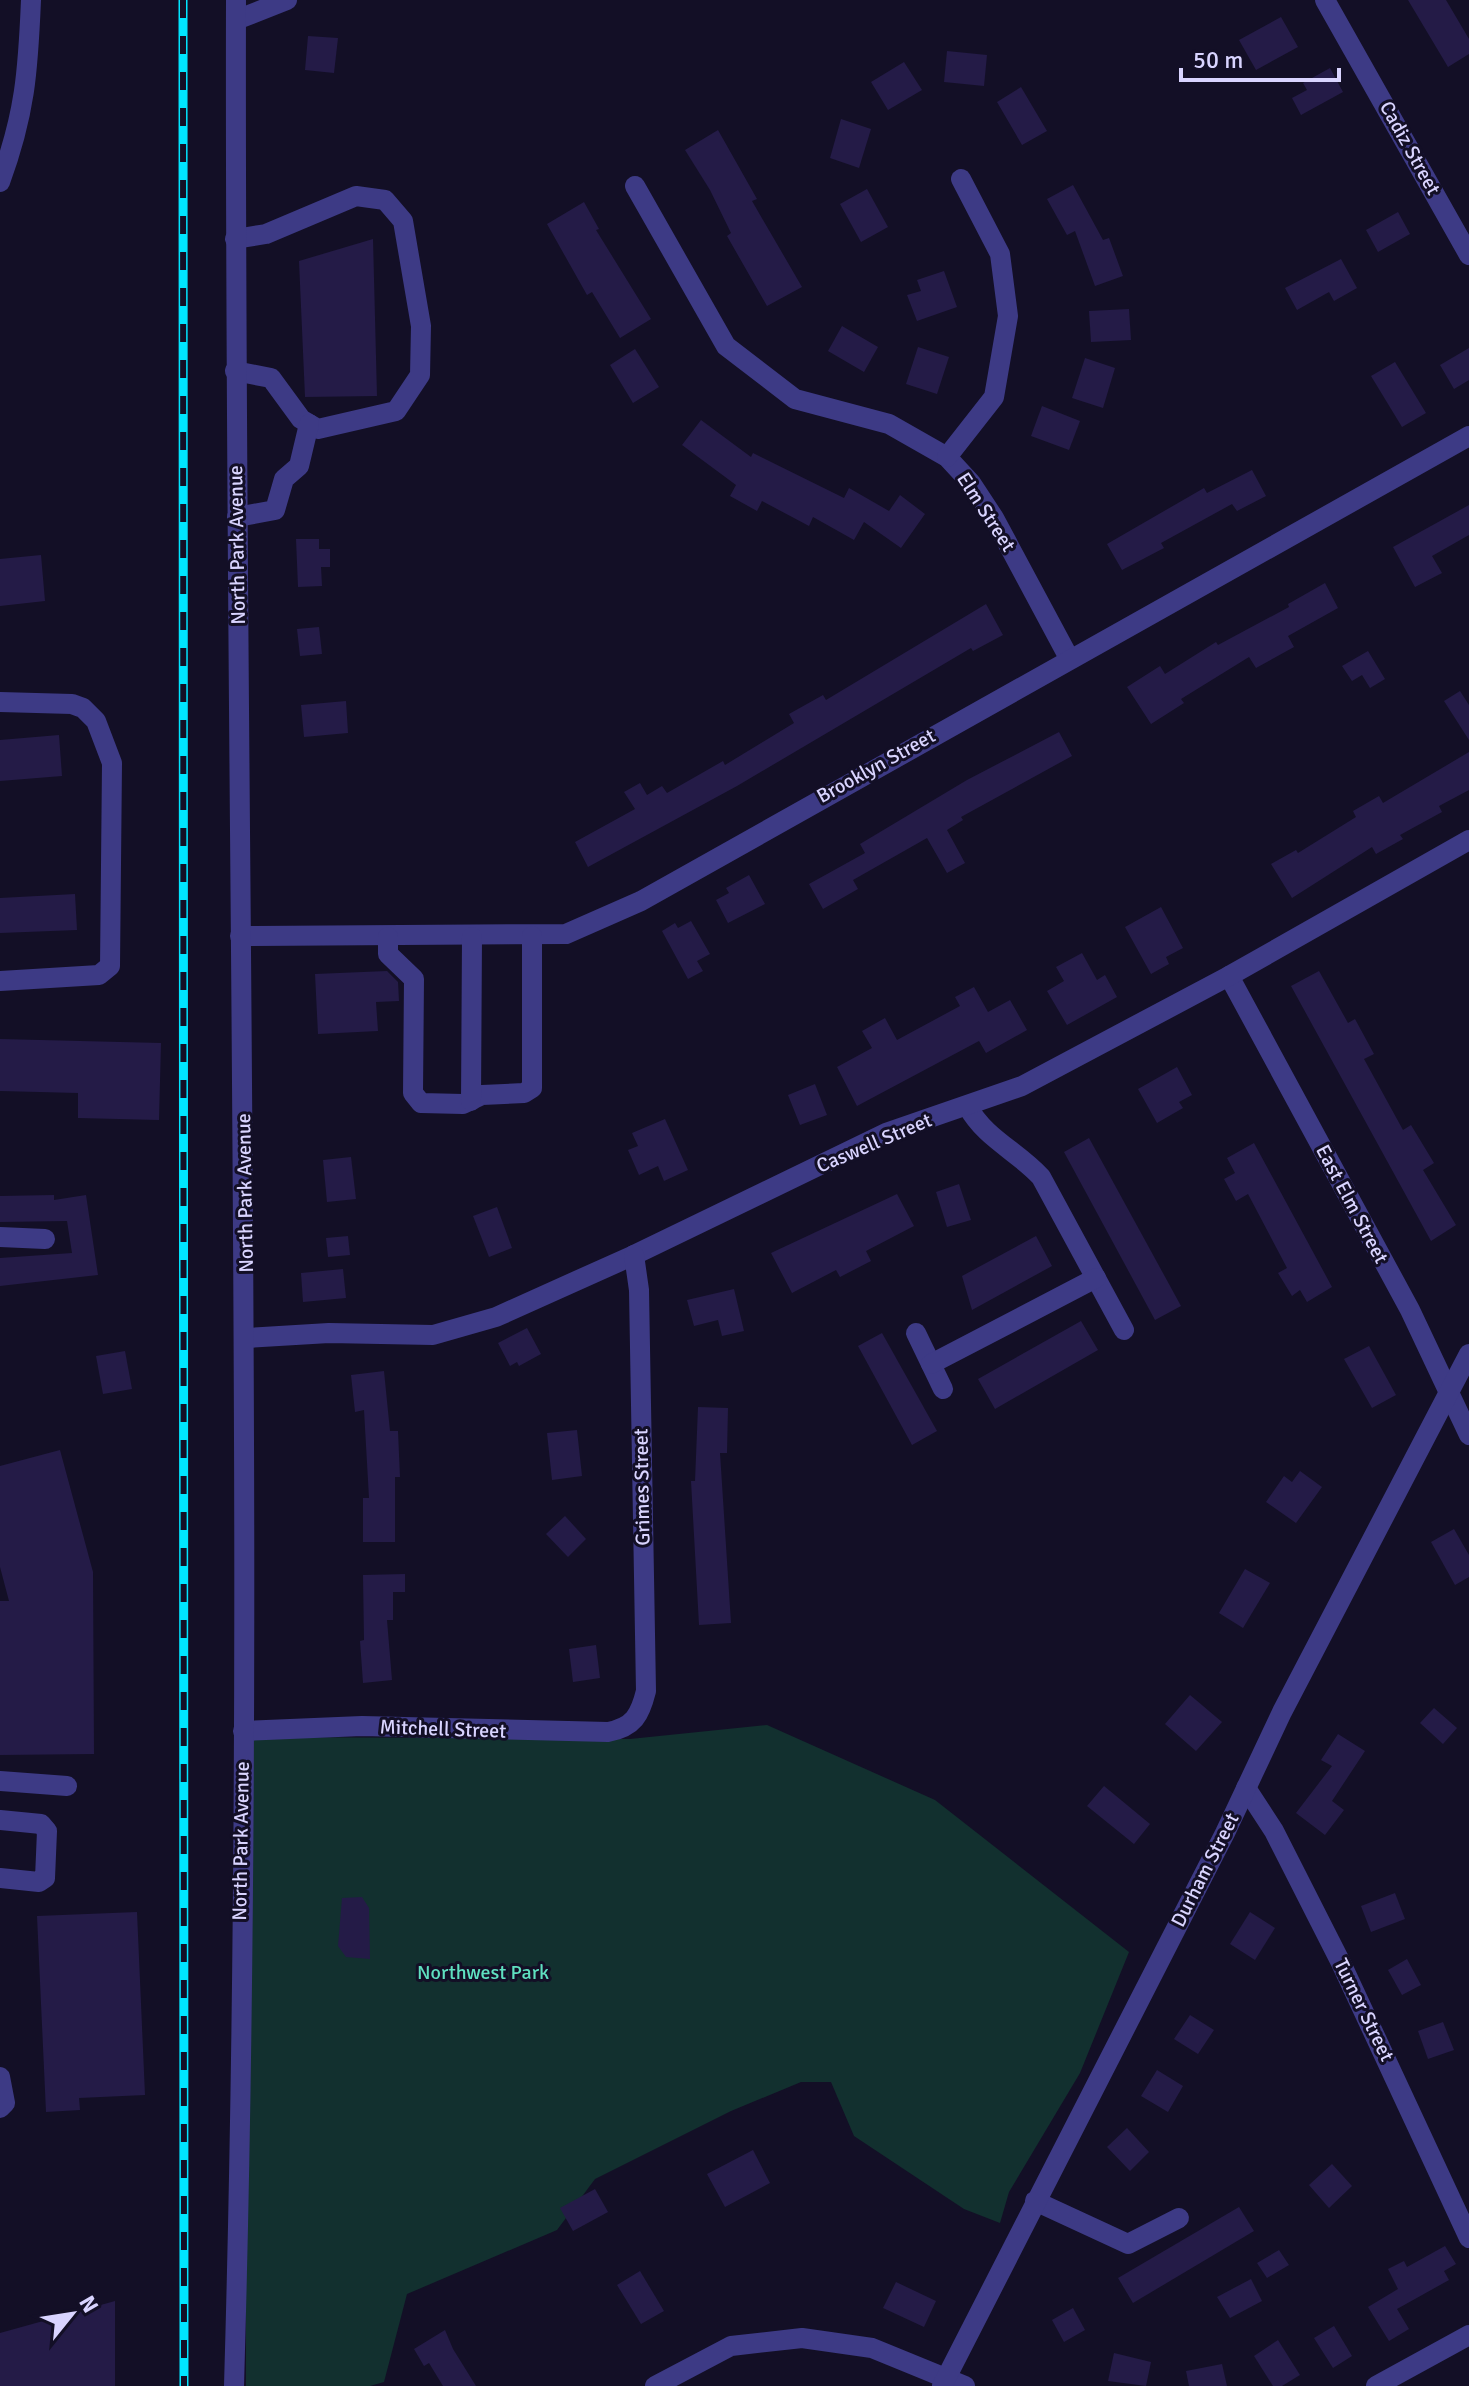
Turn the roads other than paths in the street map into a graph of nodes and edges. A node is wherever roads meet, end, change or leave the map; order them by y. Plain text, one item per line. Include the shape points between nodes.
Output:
1 (31, 0) edge
2 (287, 0) edge
3 (1325, 0) edge
4 (236, 10) edge
5 (961, 179) dead end
6 (0, 182) edge
7 (635, 186) dead end
8 (235, 239) junction
9 (1469, 255) edge
10 (235, 371) junction
11 (309, 424) junction
12 (1469, 436) edge
13 (947, 457) junction
14 (237, 517) junction
15 (1069, 658) junction
16 (0, 702) edge
17 (1469, 840) edge
18 (240, 936) junction
19 (532, 936) junction
20 (388, 937) junction
21 (472, 937) junction
22 (1229, 976) junction
23 (0, 981) edge
24 (471, 1101) junction
25 (968, 1107) junction
26 (0, 1237) edge
27 (45, 1239) dead end
28 (634, 1255) junction
29 (1096, 1278) junction
30 (1124, 1330) dead end
31 (916, 1333) dead end
32 (246, 1338) junction
33 (1469, 1354) edge
34 (931, 1364) junction
35 (943, 1389) dead end
36 (1449, 1393) junction
37 (1469, 1435) edge
38 (637, 1717) joint
39 (243, 1731) junction
40 (0, 1781) edge
41 (67, 1786) dead end
42 (1246, 1788) junction
43 (0, 1820) edge
44 (0, 1878) edge
45 (0, 2077) edge
46 (0, 2108) edge
47 (1035, 2201) junction
48 (1179, 2218) dead end
49 (1469, 2238) edge
50 (1469, 2335) edge
51 (944, 2382) edge
52 (234, 2386) edge
53 (655, 2386) edge
54 (965, 2386) edge
55 (1376, 2386) edge

1 - 6 street via 28,80
2 - 4 street
3 - 9 street, Cadiz Street
4 - 8 street, North Park Avenue
5 - 13 street via 1000,254 1008,316 994,397
7 - 13 street, Elm Street via 726,346 795,399 889,424
8 - 10 street, North Park Avenue
8 - 11 street via 266,234 356,196 385,200 403,221 421,326 420,375 396,411 318,429
10 - 11 street via 271,378
10 - 14 street, North Park Avenue
11 - 14 street via 299,466 284,479 275,510
12 - 15 street, Brooklyn Street
13 - 15 street, Elm Street via 994,518
14 - 18 street, North Park Avenue
15 - 19 street, Brooklyn Street via 641,901 585,928
16 - 23 street via 83,708 96,721 112,763 110,966 99,975
17 - 22 street, Caswell Street
18 - 20 street, Brooklyn Street
18 - 32 street, North Park Avenue
19 - 21 street, Brooklyn Street
19 - 24 street via 532,1088
20 - 21 street, Brooklyn Street
20 - 24 street via 388,954 414,979 413,1093 421,1103
21 - 24 street
22 - 25 street, Caswell Street via 1022,1086
22 - 36 street, East Elm Street via 1410,1310
25 - 28 street, Caswell Street via 886,1133
25 - 29 street via 980,1127 1041,1177
26 - 27 street
28 - 32 street, Caswell Street via 496,1317 433,1335
28 - 38 street, Grimes Street via 639,1290 646,1691
29 - 30 street
29 - 34 street
31 - 34 street
32 - 39 street, North Park Avenue
33 - 36 street, Durham Street
34 - 35 street
36 - 37 street, East Elm Street
36 - 42 street, Durham Street
38 - 39 street, Mitchell Street via 625,1729 608,1732 362,1726
39 - 52 street, North Park Avenue
40 - 41 street
42 - 47 street, Durham Street
42 - 49 street, Turner Street via 1274,1831 1341,1963
43 - 44 street via 41,1824 47,1831 45,1878
45 - 46 street via 5,2103
47 - 48 street via 1128,2244
47 - 51 street, Durham Street
50 - 55 street
51 - 53 street via 872,2348 802,2338 731,2346
51 - 54 street

